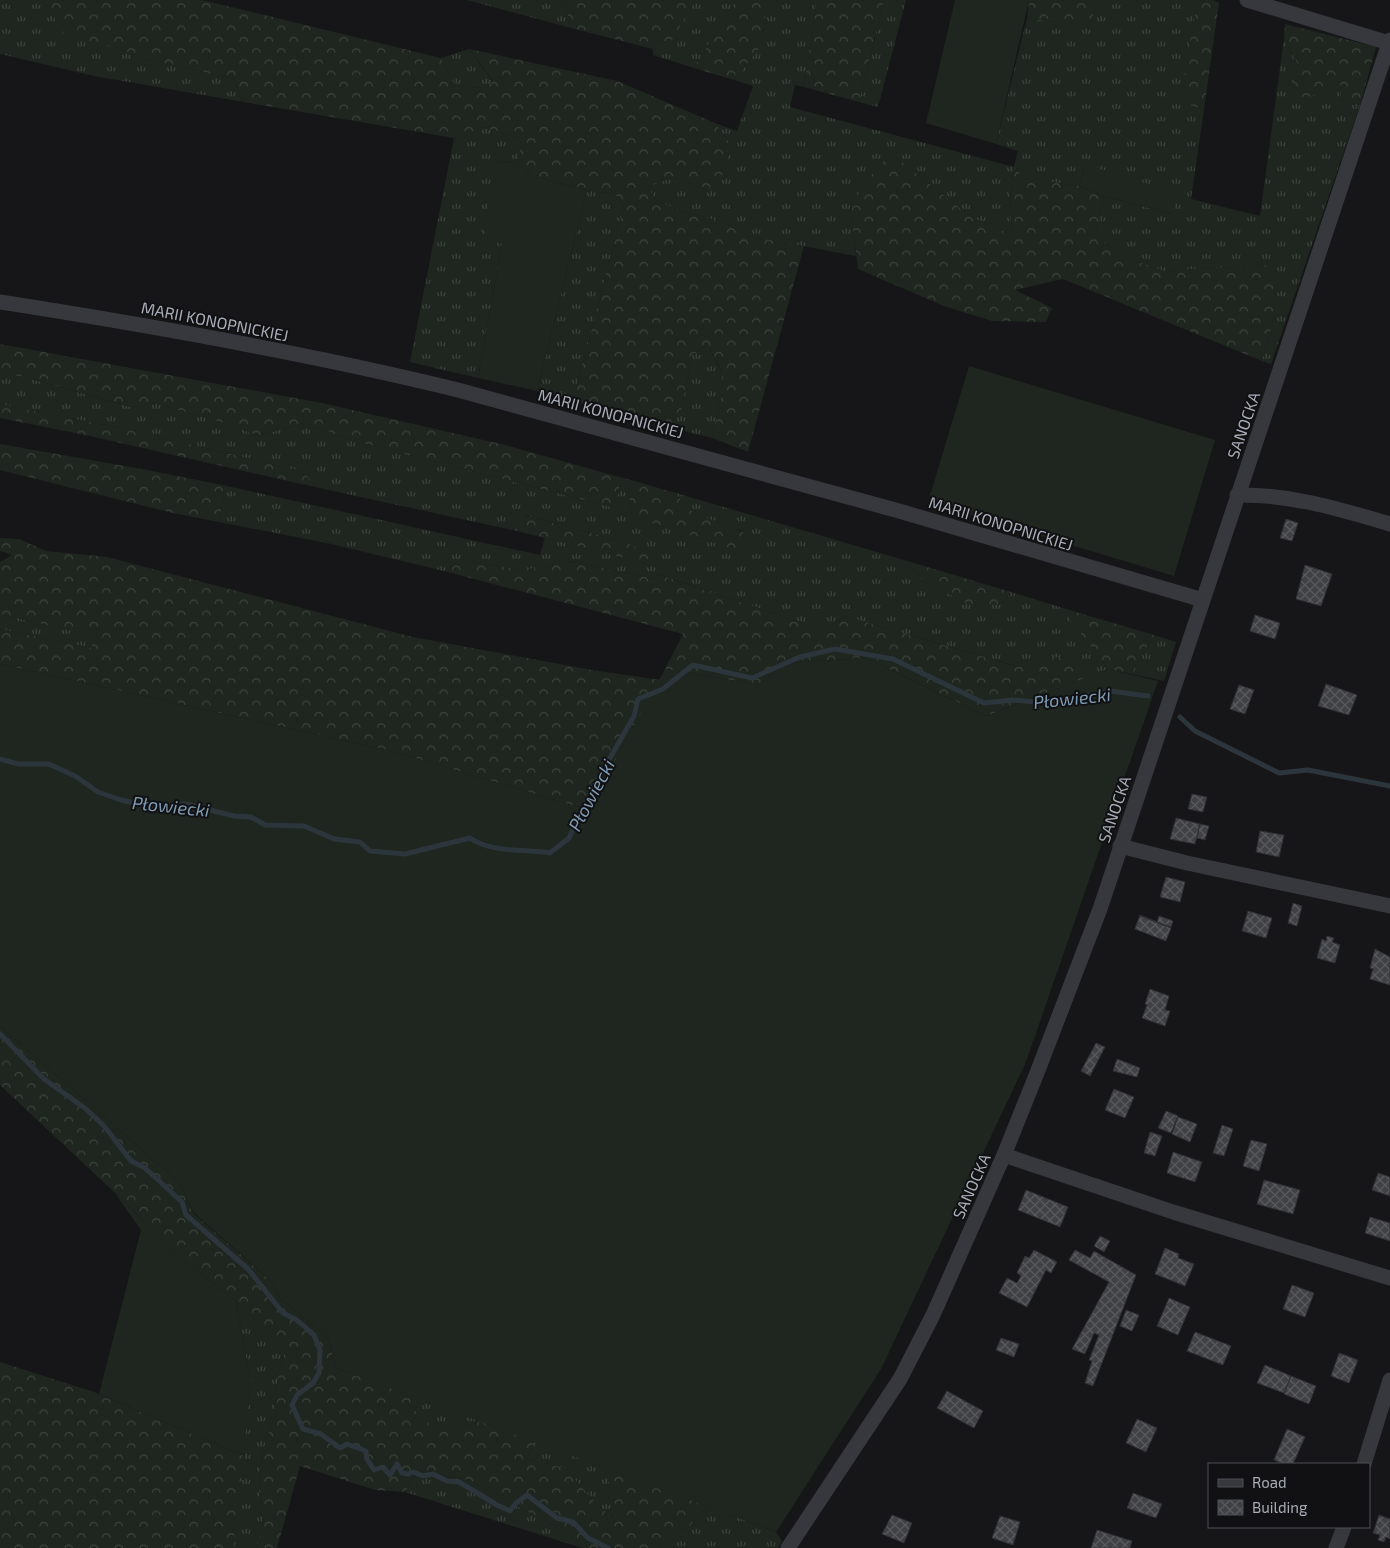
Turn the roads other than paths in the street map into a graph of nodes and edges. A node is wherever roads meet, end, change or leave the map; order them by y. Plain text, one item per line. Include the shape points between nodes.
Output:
1 (1247, 0) edge
2 (1390, 42) edge
3 (0, 302) edge
4 (1237, 495) junction
5 (1390, 524) edge
6 (1203, 600) junction
7 (1120, 846) junction
8 (1390, 906) edge
9 (1004, 1156) junction
10 (1390, 1278) edge
11 (1390, 1380) edge
12 (1364, 1463) edge
13 (1344, 1528) edge
14 (788, 1548) edge
15 (1336, 1548) edge

1 - 2 street, SANOCKA
2 - 4 street, SANOCKA
3 - 6 street, MARII KONOPNICKIEJ via 210,336 449,388 899,511
4 - 5 street via 1264,494 1307,500
4 - 6 street, SANOCKA
6 - 7 street, SANOCKA
7 - 8 street
7 - 9 street, SANOCKA via 1100,909
9 - 10 street
9 - 14 street, SANOCKA via 933,1316 900,1379
11 - 12 street
13 - 15 street

